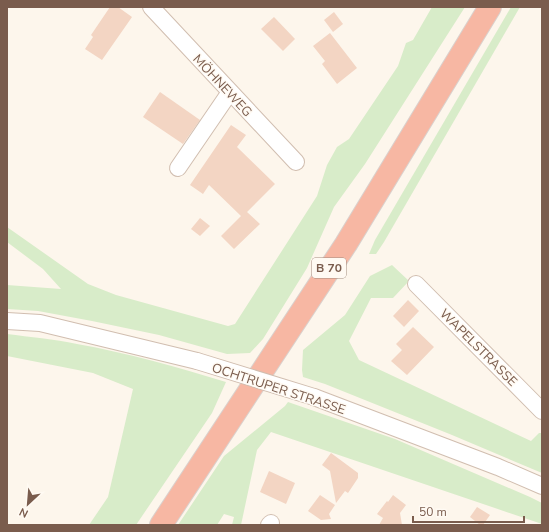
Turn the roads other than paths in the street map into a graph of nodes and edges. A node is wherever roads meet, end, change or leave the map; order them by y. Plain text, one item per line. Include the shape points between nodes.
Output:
1 (151, 7) edge
2 (490, 7) edge
3 (230, 92) junction
4 (296, 162) dead end
5 (178, 168) dead end
6 (416, 284) dead end
7 (7, 321) edge
8 (542, 411) edge
9 (542, 486) edge
10 (161, 525) edge

1 - 3 street, MÖHNEWEG
2 - 10 highway, B 70 via 346,244
3 - 4 street, MÖHNEWEG
3 - 5 street
6 - 8 street, WAPELSTRASSE
7 - 9 street, OCHTRUPER STRASSE, bridge via 40,323 197,361 314,397

